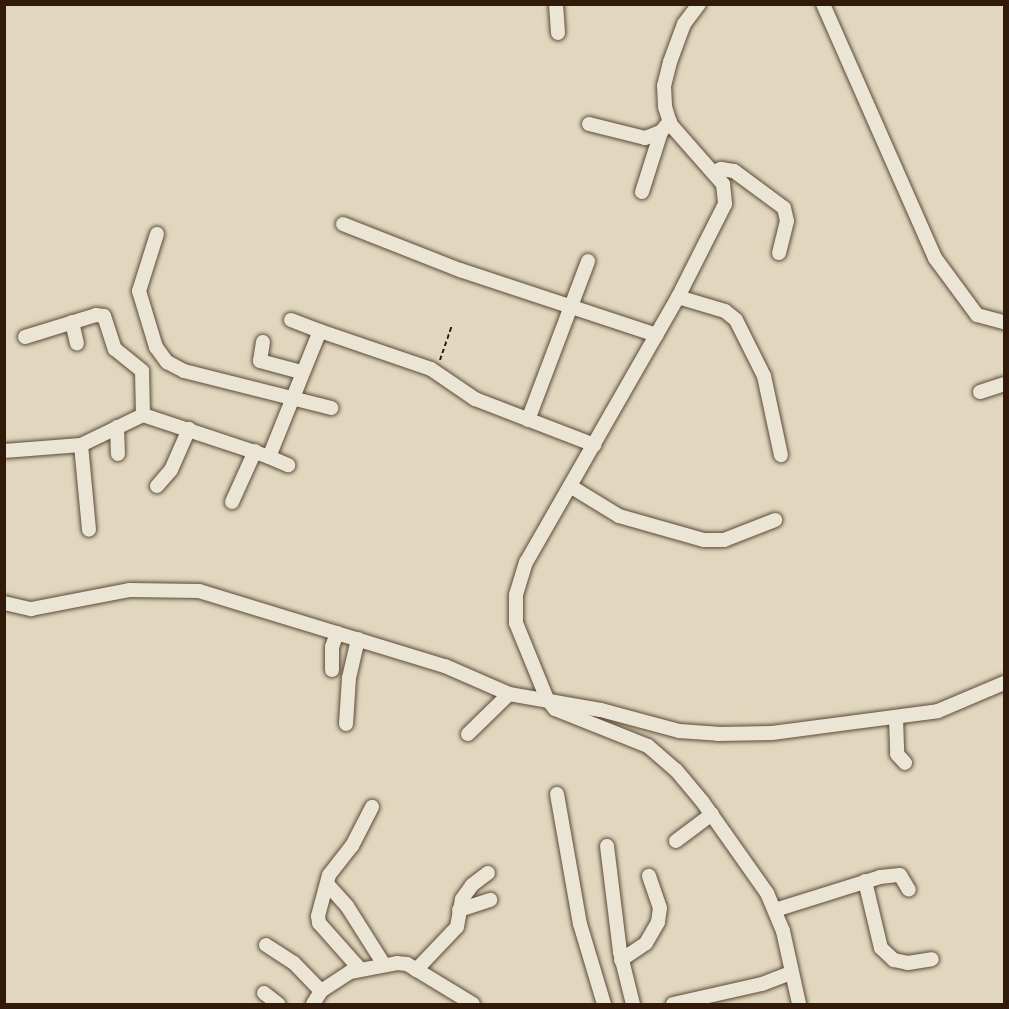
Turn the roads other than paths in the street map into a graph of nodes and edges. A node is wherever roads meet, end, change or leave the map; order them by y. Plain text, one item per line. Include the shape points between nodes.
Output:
1 (556, 4) edge
2 (699, 4) edge
3 (823, 4) edge
4 (558, 33) dead end
5 (589, 124) dead end
6 (665, 127) junction
7 (713, 172) junction
8 (642, 192) dead end
9 (343, 224) dead end
10 (157, 234) dead end
11 (779, 253) dead end
12 (588, 261) dead end
13 (678, 297) junction
14 (571, 305) junction
15 (291, 320) dead end
16 (72, 322) junction
17 (1005, 322) edge
18 (320, 331) junction
19 (657, 335) junction
20 (25, 337) dead end
21 (263, 342) dead end
22 (77, 343) dead end
23 (301, 372) junction
24 (1005, 384) edge
25 (980, 392) dead end
26 (291, 398) junction
27 (331, 408) dead end
28 (143, 415) junction
29 (528, 420) junction
30 (117, 427) junction
31 (189, 429) junction
32 (81, 445) junction
33 (594, 445) junction
34 (4, 451) edge
35 (255, 451) junction
36 (118, 454) dead end
37 (781, 455) dead end
38 (269, 457) junction
39 (288, 465) dead end
40 (157, 486) dead end
41 (570, 486) junction
42 (232, 502) dead end
43 (775, 520) dead end
44 (89, 530) dead end
45 (4, 603) edge
46 (337, 633) junction
47 (358, 639) junction
48 (332, 670) dead end
49 (1005, 683) edge
50 (509, 694) junction
51 (547, 699) junction
52 (896, 718) junction
53 (346, 724) dead end
54 (468, 734) dead end
55 (904, 763) dead end
56 (557, 794) dead end
57 (372, 807) dead end
58 (712, 814) junction
59 (676, 841) dead end
60 (607, 846) dead end
61 (488, 873) dead end
62 (649, 876) dead end
63 (865, 881) junction
64 (328, 885) junction
65 (909, 890) dead end
66 (490, 900) dead end
67 (459, 910) junction
68 (775, 910) junction
69 (266, 945) dead end
70 (932, 959) dead end
71 (621, 960) junction
72 (383, 963) junction
73 (359, 968) junction
74 (416, 970) junction
75 (791, 973) junction
76 (321, 991) junction
77 (264, 993) dead end
78 (278, 1005) edge
79 (313, 1005) edge
80 (473, 1005) edge
81 (604, 1005) edge
82 (633, 1005) edge
83 (673, 1005) edge
84 (799, 1005) edge

1 - 4 street
2 - 6 street via 684,24 664,86
3 - 17 street via 935,258 976,315
5 - 6 street via 645,138
6 - 7 street
6 - 8 street
7 - 11 street via 734,171 784,208 787,221
7 - 13 street via 724,187 725,204
9 - 14 street via 460,270
10 - 26 street via 139,291 161,355 178,369
12 - 14 street
13 - 19 street
13 - 37 street via 725,311 736,320 769,392
14 - 19 street
14 - 29 street
15 - 18 street
16 - 20 street
16 - 22 street
16 - 28 street via 96,315 106,318 115,349 142,371
18 - 23 street
18 - 29 street via 436,371 475,399
19 - 33 street
21 - 23 street via 260,361
23 - 26 street
24 - 25 street
26 - 27 street
26 - 38 street
28 - 30 street
28 - 31 street
29 - 33 street
30 - 32 street
30 - 36 street
31 - 35 street
31 - 40 street via 174,465
32 - 34 street
32 - 44 street
33 - 41 street
35 - 38 street
35 - 42 street
38 - 39 street
41 - 43 street via 620,516 704,540 724,540
41 - 51 street via 526,562 516,595 518,633
45 - 46 street via 31,609 130,590 182,589
46 - 47 street
46 - 48 street via 332,647
47 - 50 street via 445,666
47 - 53 street via 349,678
49 - 52 street via 938,711
50 - 51 street
50 - 54 street
51 - 52 street via 679,731 718,734 772,733
51 - 58 street via 561,712 648,746 676,770
52 - 55 street via 897,754
56 - 81 street via 580,924
57 - 64 street via 352,846 329,875
58 - 59 street
58 - 68 street
60 - 71 street
61 - 67 street via 467,891
62 - 71 street via 660,908 658,922 646,943
63 - 65 street via 900,875
63 - 68 street
63 - 70 street via 881,948 894,960 921,963
64 - 72 street via 347,906
64 - 73 street via 319,923
66 - 67 street
67 - 74 street via 457,927
68 - 75 street
69 - 76 street via 294,963
71 - 82 street
72 - 73 street
72 - 74 street via 406,964
73 - 76 street
74 - 80 street
75 - 83 street via 762,984
75 - 84 street
76 - 79 street
77 - 78 street

